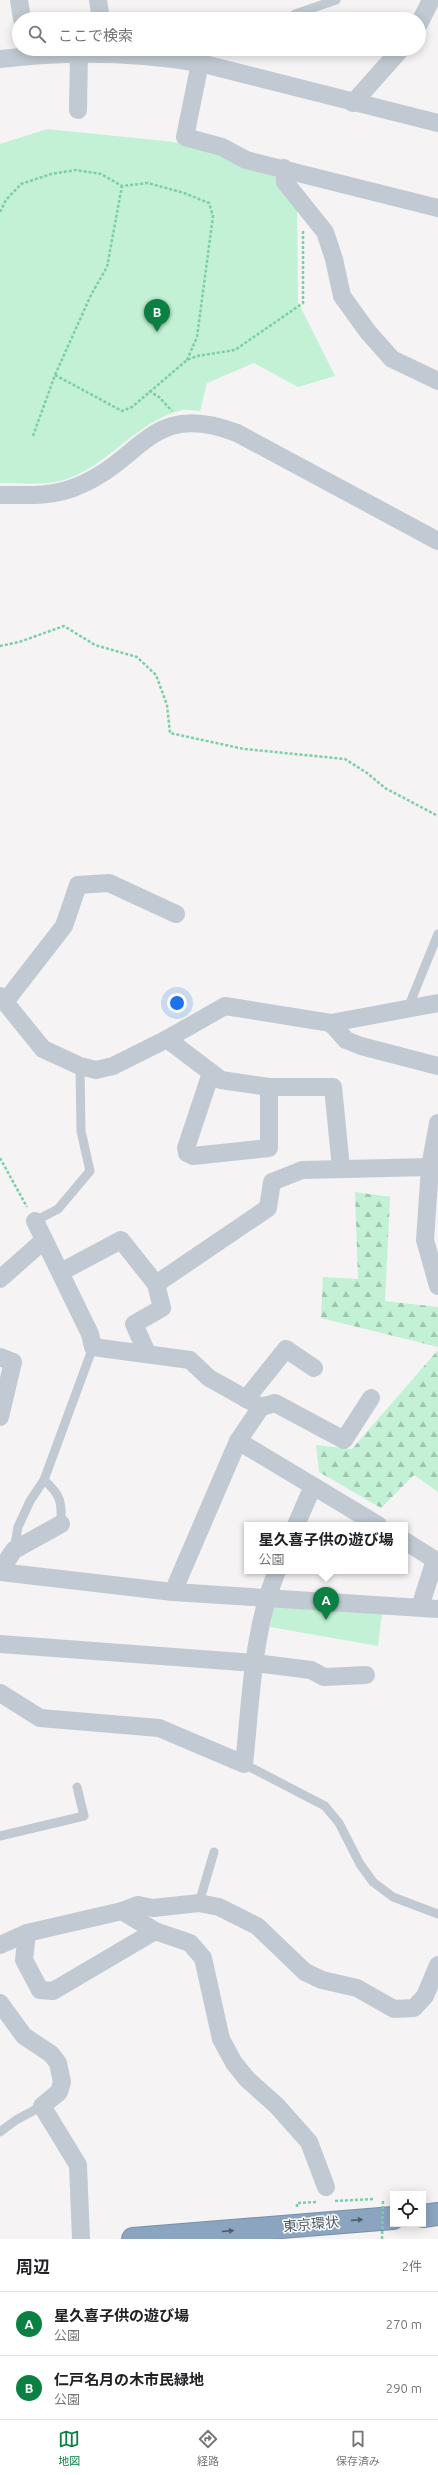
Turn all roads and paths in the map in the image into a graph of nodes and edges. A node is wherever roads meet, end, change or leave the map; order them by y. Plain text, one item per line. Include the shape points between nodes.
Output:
1 (18, 0) edge
2 (98, 0) edge
3 (336, 0) edge
4 (431, 0) edge
5 (21, 12) edge
6 (100, 12) edge
7 (301, 12) edge
8 (425, 12) edge
9 (12, 56) edge
10 (79, 56) edge
11 (160, 56) edge
12 (395, 56) edge
13 (0, 59) edge
14 (200, 63) junction
15 (353, 103) junction
16 (78, 110) dead end
17 (438, 123) edge
18 (284, 168) junction
19 (122, 186) junction
20 (303, 204) junction
21 (438, 208) edge
22 (0, 212) edge
23 (188, 360) junction
24 (55, 375) junction
25 (438, 380) edge
26 (149, 391) junction
27 (181, 424) junction
28 (33, 436) dead end
29 (0, 495) edge
30 (438, 541) edge
31 (0, 646) edge
32 (438, 816) edge
33 (176, 914) dead end
34 (438, 934) edge
35 (3, 999) edge
36 (438, 1003) edge
37 (408, 1008) junction
38 (331, 1023) junction
39 (167, 1039) junction
40 (80, 1066) junction
41 (438, 1066) edge
42 (211, 1073) junction
43 (269, 1087) junction
44 (438, 1129) edge
45 (0, 1158) edge
46 (341, 1168) junction
47 (430, 1168) junction
48 (35, 1221) junction
49 (43, 1242) junction
50 (61, 1272) junction
51 (0, 1279) edge
52 (156, 1284) junction
53 (438, 1286) edge
54 (93, 1347) junction
55 (147, 1353) junction
56 (0, 1357) edge
57 (314, 1368) dead end
58 (371, 1398) dead end
59 (254, 1403) junction
60 (0, 1417) edge
61 (238, 1441) junction
62 (44, 1480) junction
63 (312, 1486) junction
64 (297, 1522) edge
65 (373, 1522) edge
66 (61, 1524) joint
67 (408, 1543) edge
68 (14, 1550) junction
69 (0, 1572) edge
70 (276, 1574) edge
71 (173, 1592) junction
72 (266, 1597) junction
73 (420, 1608) junction
74 (438, 1609) edge
75 (0, 1644) edge
76 (255, 1663) junction
77 (366, 1675) dead end
78 (0, 1692) edge
79 (244, 1764) junction
80 (77, 1787) dead end
81 (0, 1836) edge
82 (214, 1852) dead end
83 (199, 1903) junction
84 (122, 1911) junction
85 (438, 1914) edge
86 (155, 1931) junction
87 (27, 1933) junction
88 (0, 1944) edge
89 (438, 1965) edge
90 (0, 2003) edge
91 (42, 2106) junction
92 (0, 2132) edge
93 (326, 2187) dead end
94 (383, 2199) dead end
95 (438, 2214) edge
96 (426, 2216) edge
97 (390, 2218) edge
98 (81, 2239) edge
99 (133, 2239) edge
100 (382, 2239) edge

1 - 5 street
2 - 6 street
3 - 7 lane
4 - 8 street
9 - 13 street
10 - 16 street
11 - 14 street
12 - 15 street
14 - 15 street
14 - 18 street via 185,137 222,146 246,160
15 - 17 street
18 - 20 street via 285,182
18 - 21 street
19 - 22 path via 101,174 76,170 51,174 21,184 6,200
19 - 23 path via 148,183 184,192 209,203 213,216 197,337
19 - 24 path via 107,267 91,294
20 - 23 path via 303,303 235,350 197,356
20 - 25 street via 325,232 342,296 368,332 392,359
23 - 26 path
24 - 26 path via 122,411 132,407
24 - 28 path
26 - 27 path via 159,397
27 - 29 street via 168,426 151,434 97,477 77,487 55,493
27 - 30 street via 208,424 237,433
31 - 32 path via 64,626 95,645 137,657 156,675 167,705 170,733 244,749 345,759 385,788
33 - 35 street via 109,883 78,885 64,926
34 - 37 lane
35 - 40 street via 43,1049
36 - 37 street
37 - 38 street
38 - 39 street via 225,1006
38 - 41 street via 346,1040
39 - 40 street via 112,1066 96,1070
39 - 42 street
40 - 48 lane via 81,1131 90,1171 58,1209
42 - 43 street via 221,1080
42 - 43 street via 186,1148 187,1153 193,1156 269,1148
43 - 46 street via 333,1087
44 - 47 street
45 - 48 path
46 - 47 street
46 - 52 street via 302,1170 272,1182 268,1208
47 - 53 street via 425,1240
48 - 49 street
49 - 50 street
49 - 51 street
50 - 52 street via 121,1240
50 - 54 street via 90,1334
52 - 55 street via 162,1308 134,1324
54 - 55 street via 119,1352
54 - 62 lane
55 - 59 street via 190,1360 209,1378
56 - 60 street via 13,1362
57 - 59 street via 286,1349
58 - 59 street via 344,1440 275,1403
59 - 61 street
61 - 63 street
61 - 71 street
62 - 66 lane via 58,1492 62,1507
62 - 68 lane via 30,1501 18,1527
63 - 64 street
63 - 65 street
66 - 68 street
67 - 73 street via 435,1560
68 - 69 street
69 - 71 street
70 - 72 street
71 - 72 street
72 - 73 street
72 - 76 street
73 - 74 street
75 - 76 street
76 - 77 street via 311,1670 324,1677
76 - 79 street
78 - 79 street via 40,1718 159,1728
79 - 85 lane via 325,1806 339,1823 360,1864 373,1882 393,1897
80 - 81 lane via 84,1816
82 - 83 lane
83 - 84 street via 152,1908 138,1905
83 - 89 street via 219,1907 258,1926 305,1972 322,1980 357,1988 394,2009 414,2008 425,1996
84 - 86 street
84 - 87 street
86 - 87 street via 53,1991 40,1990 24,1960
86 - 93 street via 190,1943 203,1958 221,2039 234,2063 247,2079 277,2106 309,2142
87 - 88 street
90 - 91 street via 24,2036 51,2054 58,2063 62,2082 59,2092
91 - 92 lane
91 - 98 street via 78,2165
94 - 100 path, bridge
95 - 96 highway
99 -> 97 highway, 東京環状

